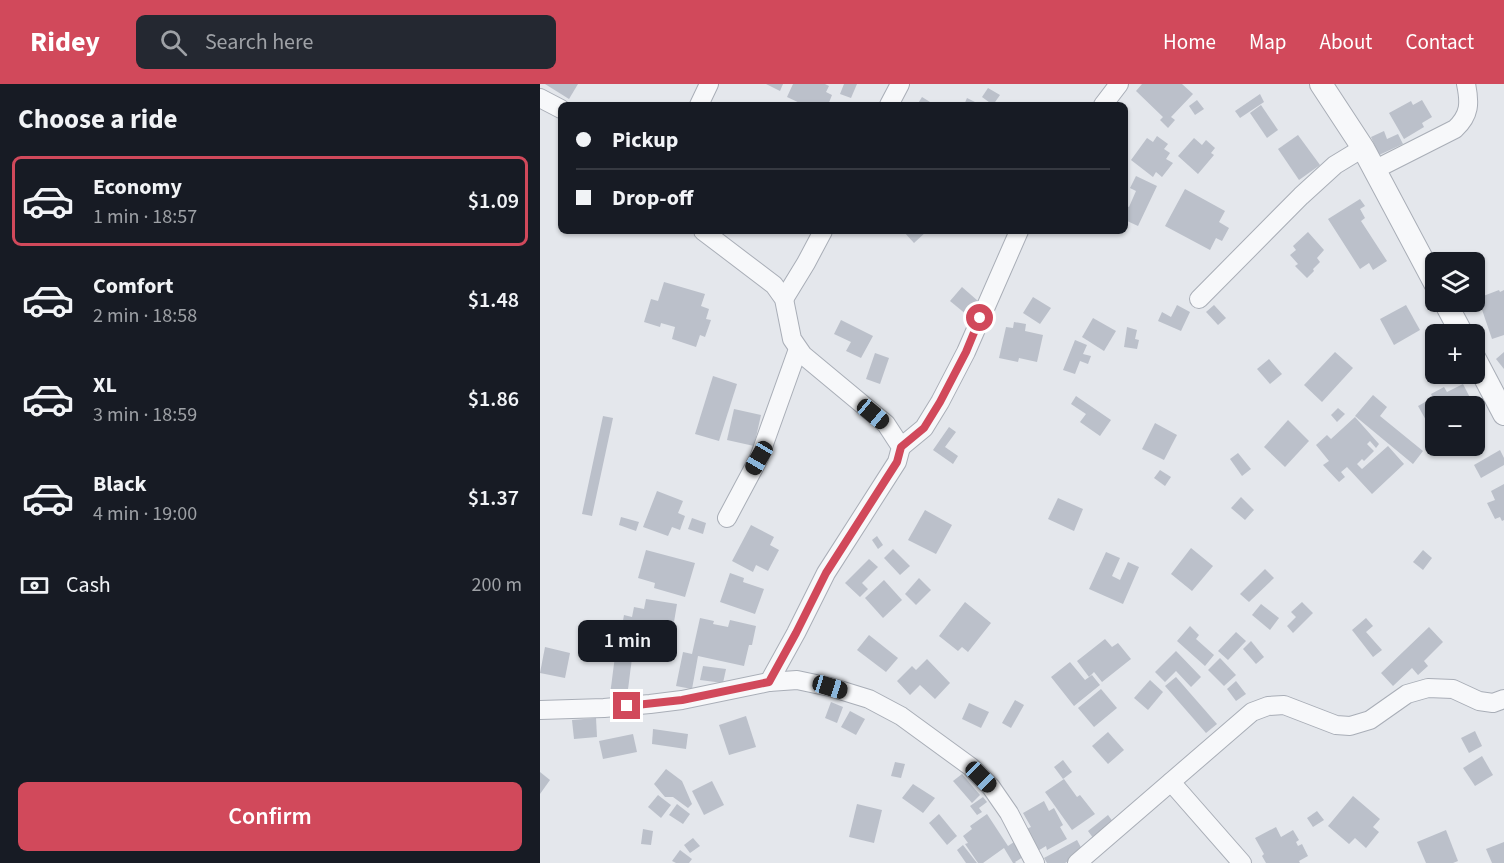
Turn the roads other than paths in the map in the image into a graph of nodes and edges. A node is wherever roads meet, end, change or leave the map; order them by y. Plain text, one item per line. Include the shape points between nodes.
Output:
1 (709, 84) edge
2 (900, 84) edge
3 (1119, 84) edge
4 (1321, 84) edge
5 (1466, 84) edge
6 (540, 98) edge
7 (700, 102) edge
8 (891, 102) edge
9 (1105, 102) edge
10 (558, 107) edge
11 (1362, 148) junction
12 (1374, 170) junction
13 (707, 234) edge
14 (821, 234) edge
15 (1013, 234) edge
16 (1425, 265) edge
17 (784, 299) junction
18 (1199, 299) dead end
19 (798, 350) junction
20 (1485, 378) edge
21 (1504, 414) edge
22 (901, 447) junction
23 (727, 518) dead end
24 (769, 682) junction
25 (1504, 699) edge
26 (540, 710) edge
27 (1171, 782) junction
28 (1035, 863) edge
29 (1077, 863) edge
30 (1242, 863) edge

1 - 7 street
2 - 8 street
3 - 9 street
4 - 11 street
5 - 12 street via 1469,107 1463,122
6 - 10 street
11 - 12 street
11 - 18 street via 1335,165 1301,196
12 - 16 street
13 - 17 street via 774,285
14 - 17 street
15 - 22 street via 966,352 940,402 924,428
17 - 19 street
19 - 22 street via 886,424
19 - 23 street via 759,458
20 - 21 street
22 - 24 street via 897,462 826,573
24 - 26 street via 650,704
24 - 28 street via 797,680 830,687 869,699 902,716 971,767 991,787
25 - 27 street via 1493,703 1479,701 1453,689 1428,688 1407,694 1370,720 1350,726 1336,725 1284,705 1268,706 1252,712
27 - 29 street
27 - 30 street

